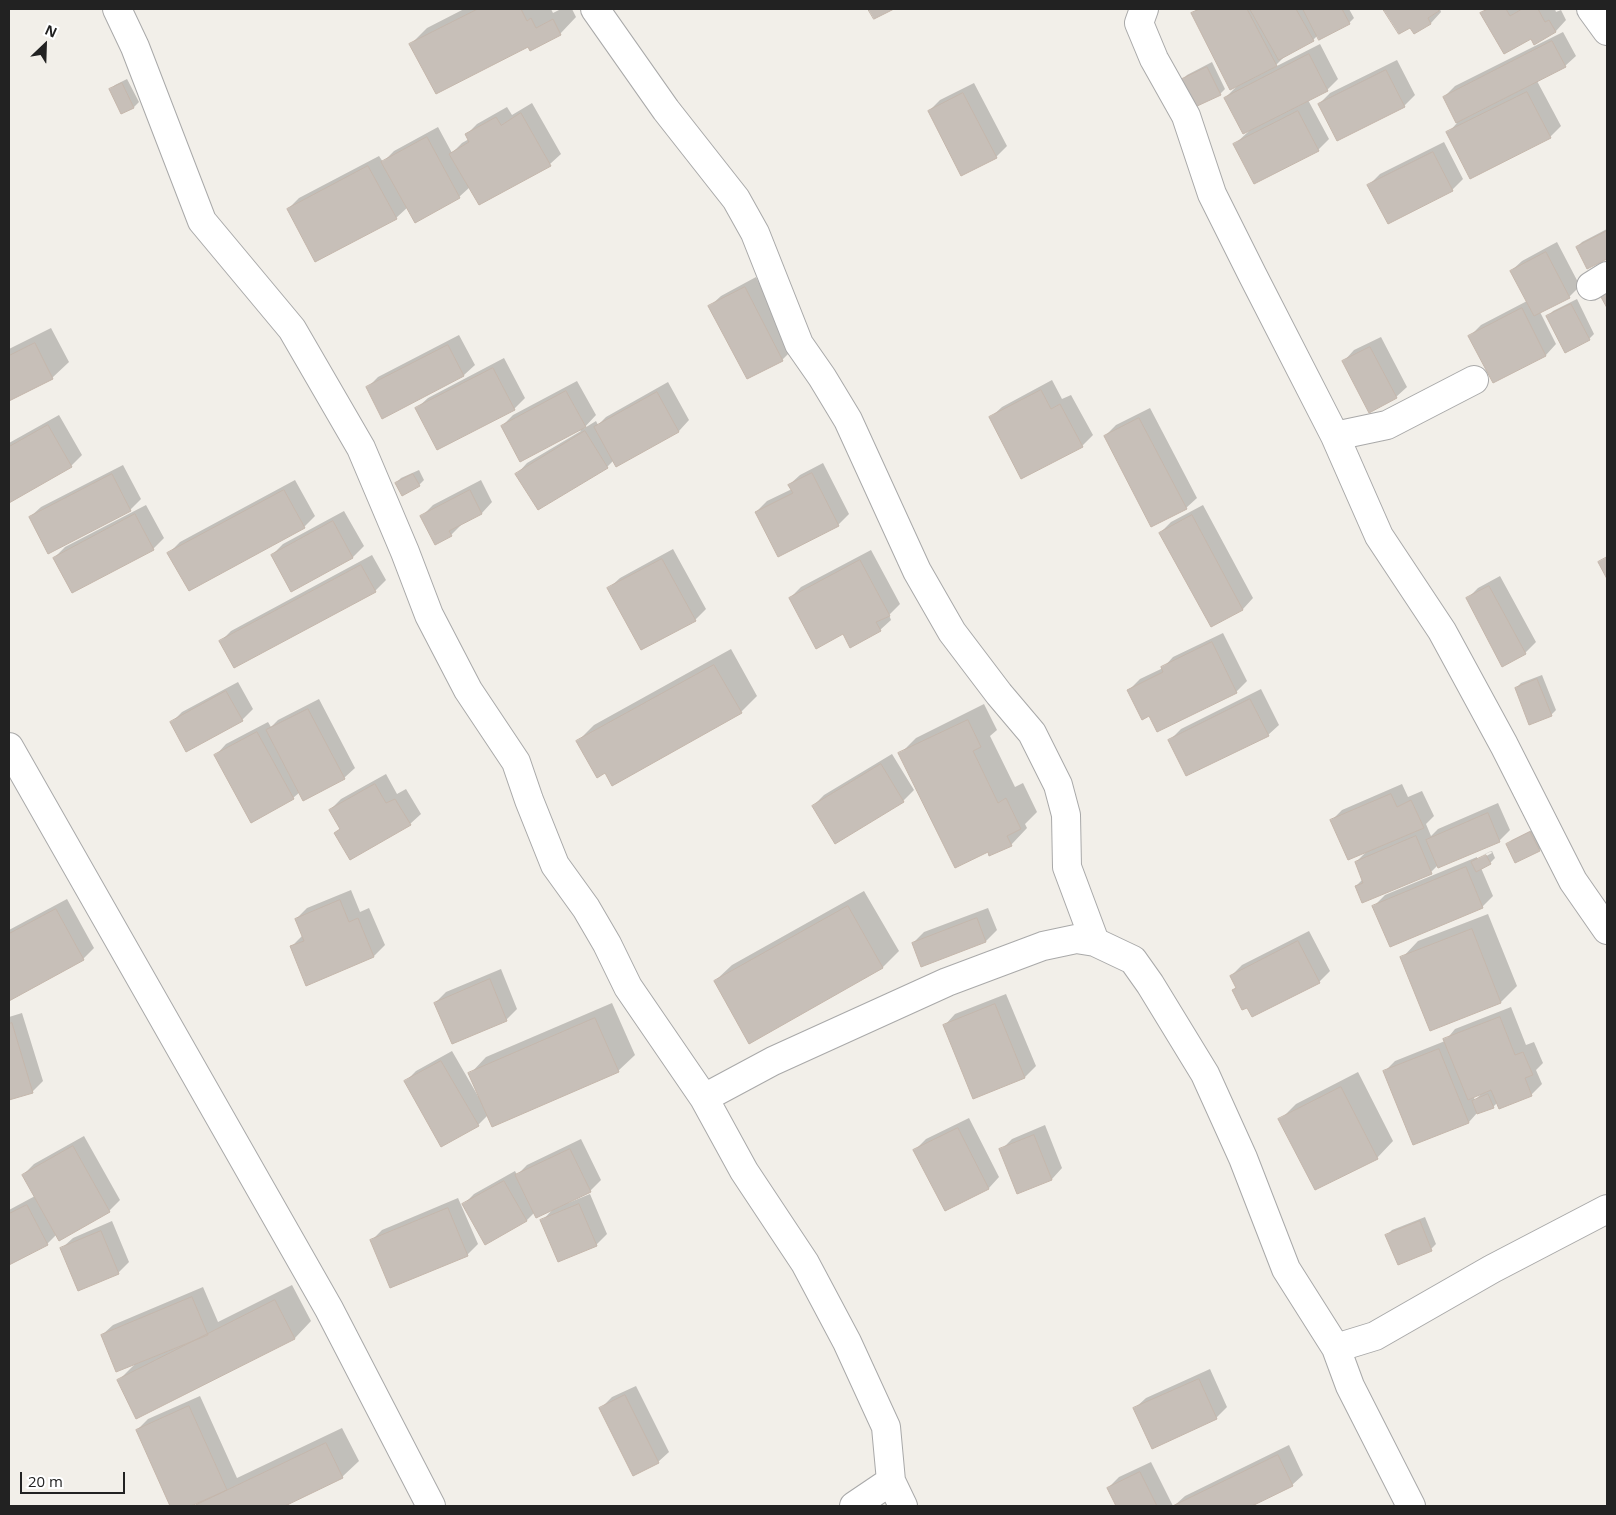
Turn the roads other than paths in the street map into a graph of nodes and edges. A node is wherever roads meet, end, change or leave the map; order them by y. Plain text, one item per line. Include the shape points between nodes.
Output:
1 (117, 9) edge
2 (595, 9) edge
3 (1591, 9) edge
4 (1135, 13) edge
5 (1607, 30) edge
6 (1474, 380) dead end
7 (1335, 436) junction
8 (9, 746) edge
9 (1607, 930) edge
10 (1095, 942) junction
11 (704, 1098) junction
12 (1607, 1210) edge
13 (1336, 1348) junction
14 (891, 1481) junction
15 (431, 1506) edge
16 (854, 1506) edge
17 (903, 1506) edge
18 (1411, 1506) edge

1 - 11 street via 135,47 202,221 292,330 361,448 429,615 468,690 516,762 555,865 586,908 628,987
2 - 10 street via 666,110 736,199 755,233 799,344 848,420 916,570 952,632 1032,733 1058,785 1066,815 1068,867
3 - 5 street
4 - 7 street via 1154,59 1186,116 1212,194
6 - 7 street via 1386,424
7 - 9 street via 1379,536 1442,631 1573,880
8 - 15 street via 329,1310
10 - 11 street via 1076,939 1043,946 947,982 773,1061
10 - 13 street via 1133,960 1205,1074 1243,1158 1286,1269
11 - 14 street via 744,1172 805,1263 847,1342 886,1427
12 - 13 street via 1492,1269 1375,1336
13 - 18 street via 1350,1386
14 - 16 street
14 - 17 street

